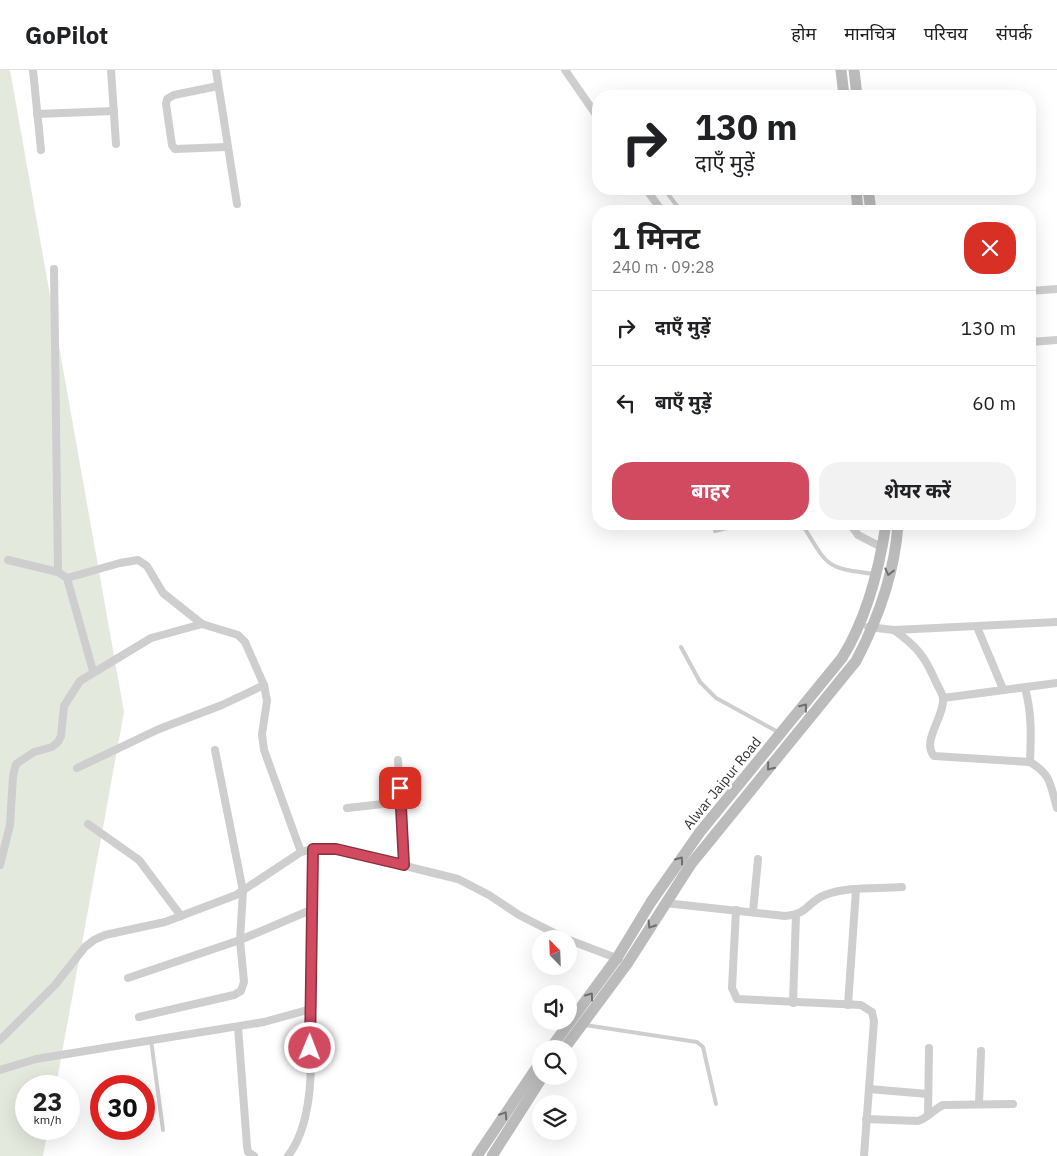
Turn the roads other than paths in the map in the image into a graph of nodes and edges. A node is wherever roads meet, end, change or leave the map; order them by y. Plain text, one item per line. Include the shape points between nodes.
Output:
1 (33, 70) edge
2 (111, 70) edge
3 (216, 70) edge
4 (565, 70) edge
5 (841, 70) edge
6 (854, 70) edge
7 (218, 86) junction
8 (843, 90) edge
9 (856, 90) edge
10 (592, 109) edge
11 (114, 111) junction
12 (37, 114) junction
13 (116, 144) dead end
14 (226, 147) junction
15 (41, 150) dead end
16 (669, 195) edge
17 (237, 204) dead end
18 (676, 205) edge
19 (54, 269) dead end
20 (1057, 289) edge
21 (1036, 291) edge
22 (1057, 340) edge
23 (1036, 342) edge
24 (719, 530) edge
25 (806, 530) edge
26 (854, 530) edge
27 (885, 530) edge
28 (897, 530) edge
29 (715, 531) dead end
30 (883, 548) junction
31 (8, 560) dead end
32 (58, 572) junction
33 (876, 574) junction
34 (67, 578) junction
35 (1057, 622) edge
36 (202, 624) junction
37 (859, 626) junction
38 (977, 627) junction
39 (874, 628) junction
40 (894, 630) junction
41 (681, 647) dead end
42 (93, 671) junction
43 (1057, 683) edge
44 (264, 685) junction
45 (1003, 688) junction
46 (1025, 688) junction
47 (943, 698) junction
48 (782, 734) junction
49 (215, 750) dead end
50 (398, 760) dead end
51 (1030, 762) junction
52 (77, 768) dead end
53 (400, 802) junction
54 (347, 808) dead end
55 (1057, 808) edge
56 (88, 824) dead end
57 (313, 849) junction
58 (300, 852) junction
59 (758, 858) dead end
60 (0, 865) edge
61 (404, 865) junction
62 (902, 887) dead end
63 (856, 890) junction
64 (242, 891) junction
65 (665, 903) junction
66 (313, 909) junction
67 (736, 910) junction
68 (753, 912) junction
69 (796, 915) junction
70 (181, 916) junction
71 (548, 930) edge
72 (240, 940) junction
73 (578, 943) edge
74 (622, 961) junction
75 (128, 978) dead end
76 (792, 1003) junction
77 (848, 1005) junction
78 (310, 1008) junction
79 (139, 1017) dead end
80 (583, 1025) junction
81 (238, 1026) junction
82 (0, 1040) edge
83 (151, 1040) junction
84 (557, 1040) edge
85 (571, 1040) edge
86 (929, 1048) dead end
87 (981, 1051) dead end
88 (0, 1070) edge
89 (532, 1074) edge
90 (537, 1085) edge
91 (868, 1089) junction
92 (928, 1094) junction
93 (716, 1104) dead end
94 (979, 1104) junction
95 (1013, 1104) dead end
96 (928, 1115) junction
97 (866, 1119) junction
98 (163, 1130) dead end
99 (254, 1156) edge
100 (288, 1156) edge
101 (477, 1156) edge
102 (492, 1156) edge
103 (864, 1156) edge

1 - 12 street
2 - 11 street
3 - 7 street
4 - 10 street
5 - 8 main road
6 - 9 main road
7 - 14 street
7 - 14 street via 174,94 166,104 175,149
11 - 12 street
11 - 13 street
12 - 15 street
14 - 17 street
16 - 18 lane
19 - 32 street
20 - 21 street
22 - 23 street
24 - 29 lane
25 - 33 lane via 827,562 842,570
26 - 30 street
27 - 30 main road, Alwar Jaipur Road
28 -> 39 main road, Alwar Jaipur Road
30 - 33 main road, Alwar Jaipur Road
31 - 32 street
32 - 34 street
33 - 37 main road, Alwar Jaipur Road
34 - 36 street via 138,560 147,566 163,593
34 - 42 street
35 - 38 street
36 - 42 street via 151,638
36 - 44 street via 238,634
37 - 39 street
48 -> 37 main road, Alwar Jaipur Road via 842,658
38 - 40 street
38 - 45 street
39 - 40 street
39 -> 65 main road, Alwar Jaipur Road via 856,661 712,837
40 - 47 street via 917,647 927,661
41 - 48 lane via 700,682 716,698
42 - 60 street via 68,696 62,736 58,742 52,748 34,752 16,764 10,825
43 - 46 street
44 - 52 street
44 - 58 street via 267,701 262,734 264,750
45 - 46 street
45 - 47 street
46 - 51 street via 1032,730
47 - 51 street via 930,745 934,756
74 -> 48 main road, Alwar Jaipur Road via 651,902 700,832
49 - 64 street
50 - 53 street
51 - 55 street via 1047,775
53 - 54 street
53 - 61 street
56 - 70 street via 139,860
57 - 58 street
57 - 61 street via 336,849
57 - 66 street
58 - 64 street
59 - 68 street
61 - 71 street via 458,879
62 - 63 street
63 - 69 street via 836,891 823,896
63 - 77 street
64 - 70 street
64 - 72 street
65 - 67 street
65 -> 74 main road, Alwar Jaipur Road
66 - 72 street
66 - 78 street
67 - 68 street
67 - 76 street via 734,996 745,1001
68 - 69 street
69 - 76 street
70 - 82 street via 94,940
72 - 75 street
72 - 79 street via 244,982 241,991
73 - 74 street
74 - 80 main road, Alwar Jaipur Road
84 -> 74 main road, Alwar Jaipur Road
76 - 77 street
77 - 91 street via 861,1005 872,1012
78 - 81 street
78 - 100 street via 310,1066 305,1119
80 - 85 main road, Alwar Jaipur Road
80 - 93 lane via 697,1042 703,1047
81 - 83 street
81 - 99 street via 246,1146
83 - 88 street via 36,1059
83 - 98 lane
86 - 92 street
87 - 94 street
101 -> 89 main road
90 - 102 main road
91 - 92 street
91 - 97 street
92 - 96 street
94 - 95 street
94 - 96 street via 943,1104
96 - 97 street via 918,1121
97 - 103 street

